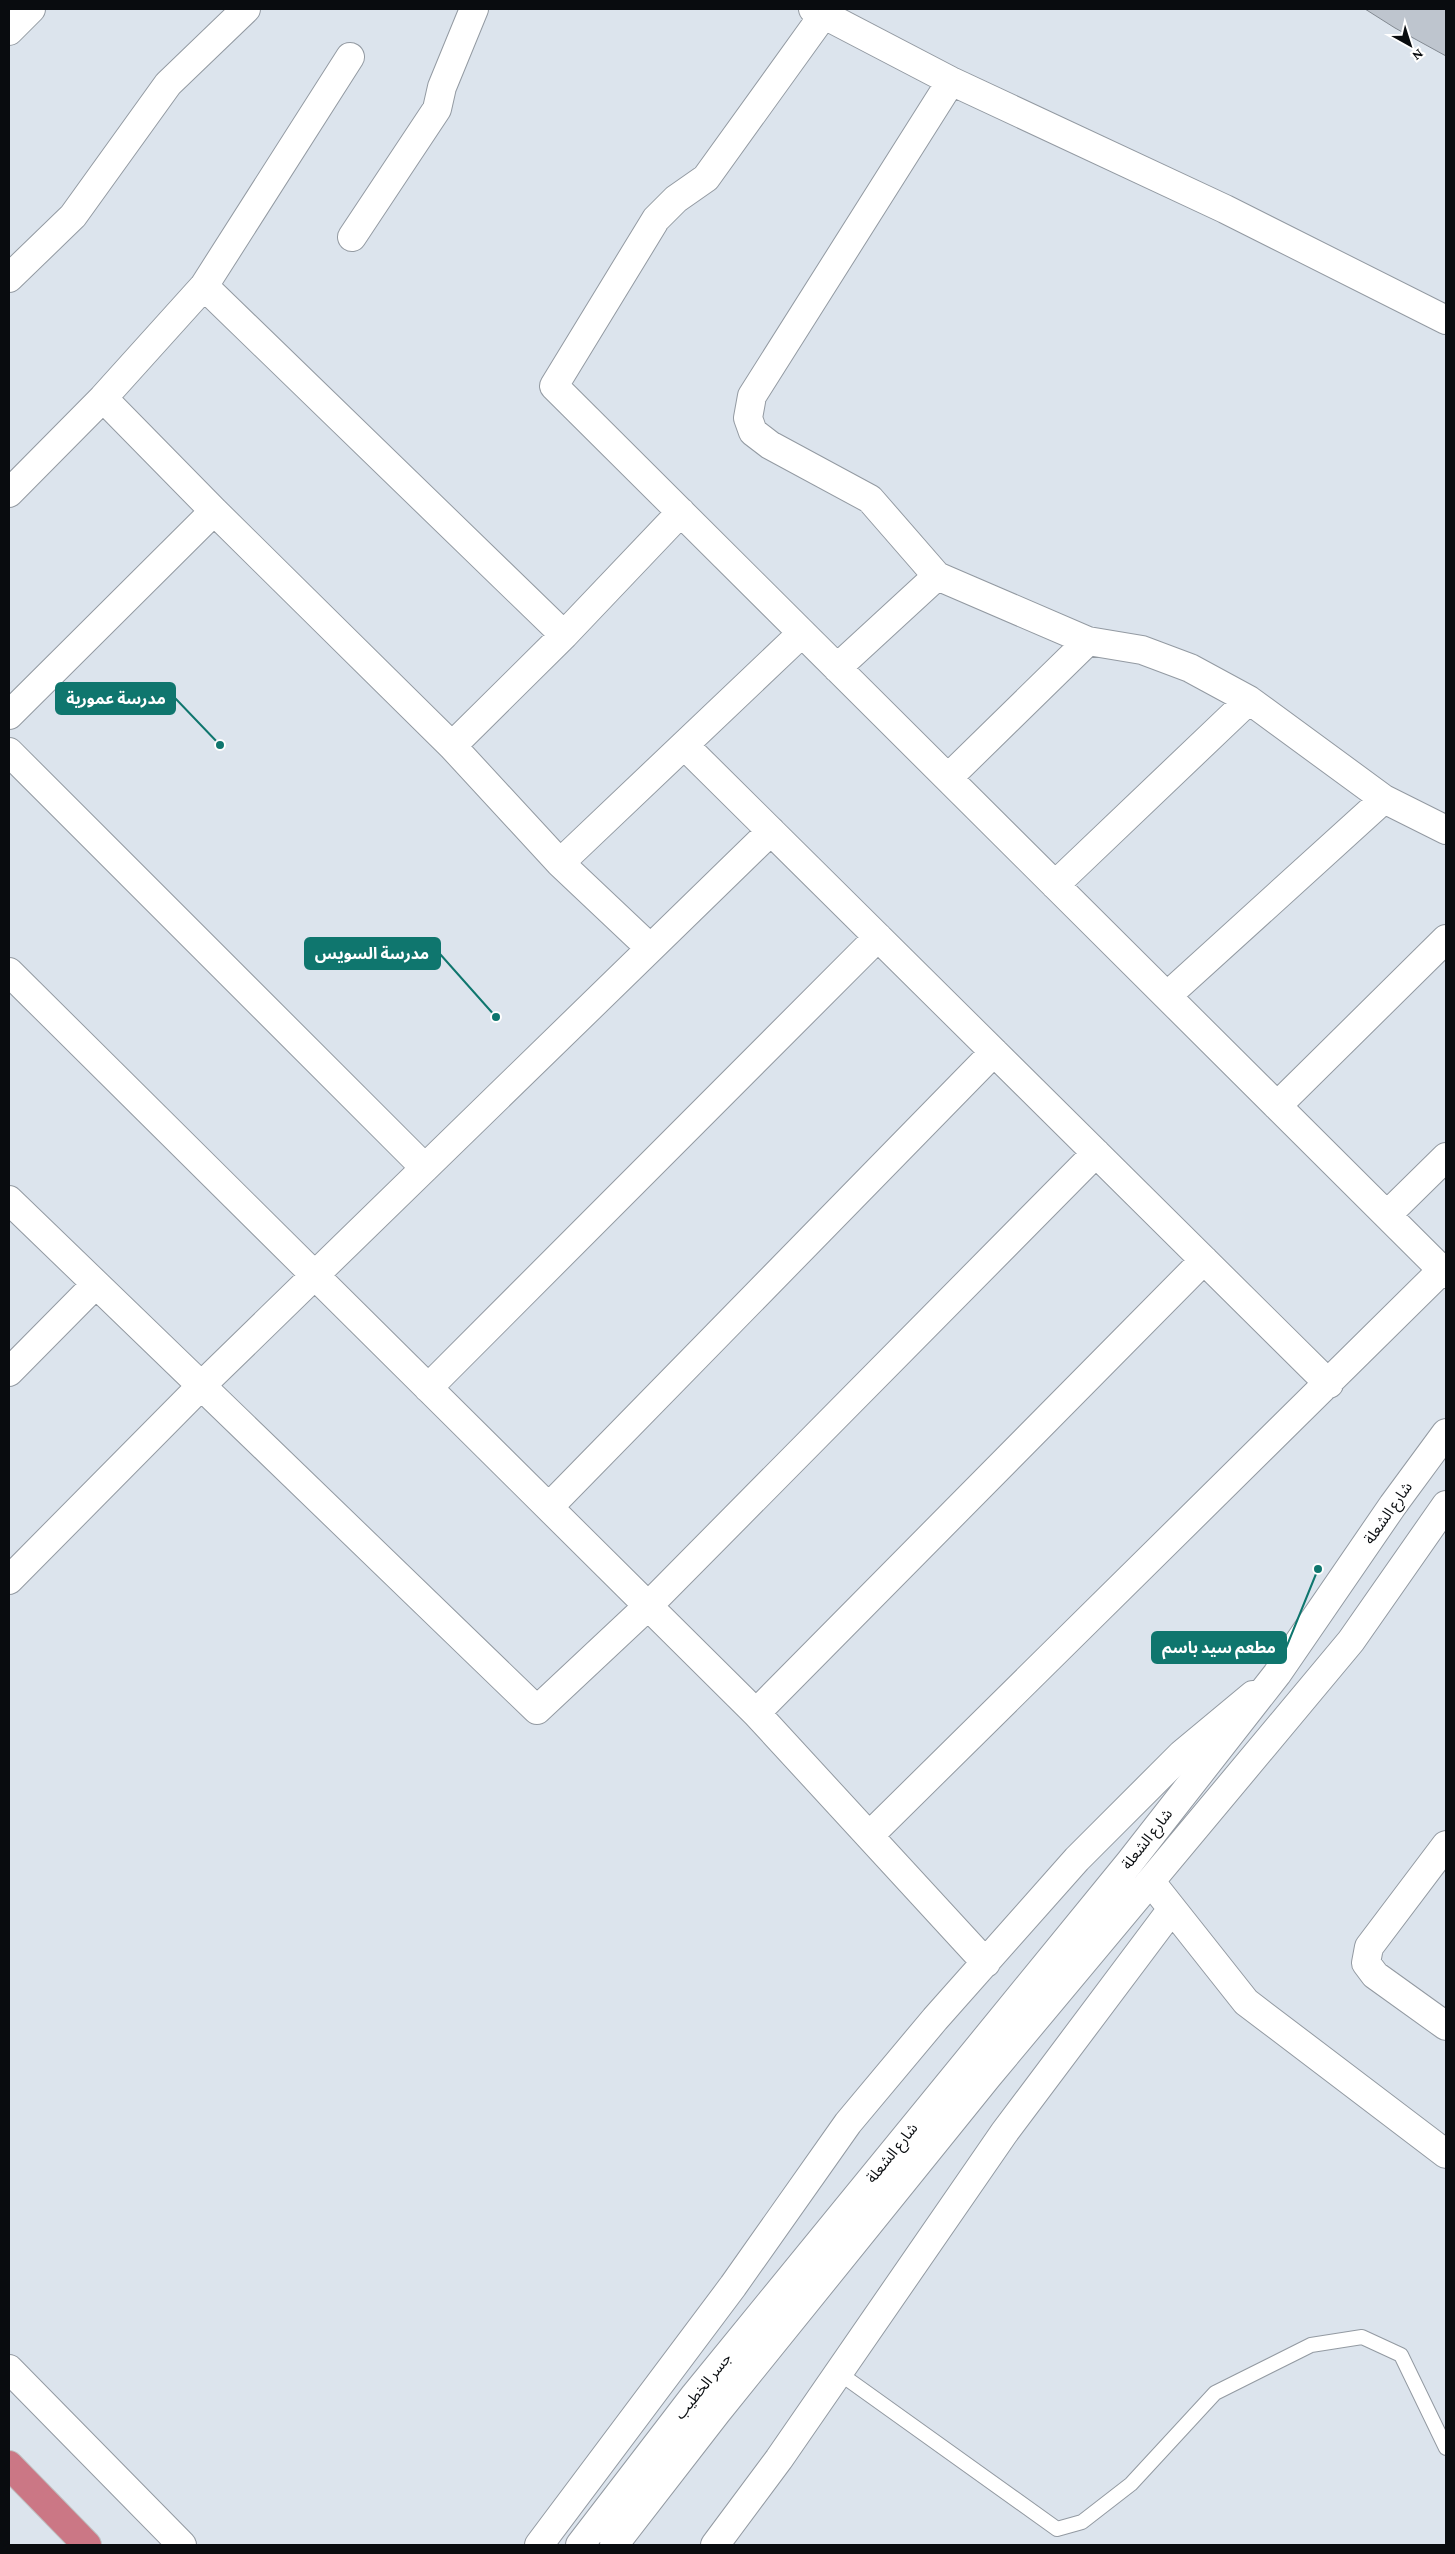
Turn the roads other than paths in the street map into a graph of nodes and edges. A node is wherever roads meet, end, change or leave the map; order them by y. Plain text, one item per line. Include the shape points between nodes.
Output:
1 (31, 9) edge
2 (246, 9) edge
3 (474, 9) edge
4 (818, 12) edge
5 (9, 31) edge
6 (350, 57) dead end
7 (951, 82) junction
8 (352, 237) dead end
9 (9, 278) edge
10 (204, 286) junction
11 (1446, 320) edge
12 (103, 398) junction
13 (9, 493) edge
14 (214, 511) junction
15 (681, 512) junction
16 (938, 576) junction
17 (802, 633) junction
18 (564, 635) junction
19 (1088, 641) junction
20 (837, 668) junction
21 (1249, 700) junction
22 (9, 715) edge
23 (684, 745) junction
24 (452, 746) junction
25 (9, 752) edge
26 (948, 778) junction
27 (1384, 799) junction
28 (771, 830) junction
29 (1446, 830) edge
30 (560, 864) junction
31 (1055, 885) junction
32 (878, 937) junction
33 (1446, 939) edge
34 (650, 948) junction
35 (9, 972) edge
36 (1167, 996) junction
37 (994, 1052) junction
38 (1277, 1106) junction
39 (1096, 1153) junction
40 (1446, 1157) edge
41 (425, 1168) junction
42 (9, 1200) edge
43 (1387, 1215) junction
44 (1204, 1260) junction
45 (1444, 1272) edge
46 (315, 1275) junction
47 (95, 1285) junction
48 (9, 1372) edge
49 (1329, 1384) junction
50 (201, 1386) junction
51 (428, 1388) junction
52 (1446, 1433) edge
53 (1446, 1505) edge
54 (549, 1507) junction
55 (9, 1580) edge
56 (648, 1606) junction
57 (1277, 1674) junction
58 (756, 1713) junction
59 (870, 1835) junction
60 (1446, 1845) edge
61 (1151, 1882) junction
62 (1172, 1909) junction
63 (986, 1963) junction
64 (1446, 2026) edge
65 (1446, 2154) edge
66 (829, 2230) joint
67 (851, 2247) joint
68 (9, 2368) edge
69 (839, 2374) junction
70 (1446, 2448) edge
71 (9, 2465) edge
72 (87, 2545) edge
73 (182, 2545) edge
74 (540, 2545) edge
75 (580, 2545) edge
76 (614, 2545) edge
77 (715, 2545) edge

1 - 5 street
2 - 9 street via 168,84 73,216
3 - 8 street via 442,87 437,109
4 - 7 street
4 - 15 street via 706,178 656,219 554,386
6 - 10 street
7 - 11 street via 1225,208
7 - 16 street via 752,396 748,418 753,432 770,446 870,499
10 - 12 street
10 - 18 street
12 - 13 street
12 - 14 street
14 - 22 street
14 - 24 street
15 - 17 street
15 - 18 street
16 - 19 street
16 - 20 street
17 - 20 street
17 - 23 street
18 - 24 street
19 - 21 street via 1142,650 1182,665
19 - 26 street
20 - 26 street
21 - 27 street
21 - 31 street
23 - 28 street
23 - 30 street
24 - 30 street
25 - 41 street
26 - 31 street
27 - 29 street
27 - 36 street
28 - 32 street
28 - 34 street
30 - 34 street
31 - 36 street
32 - 37 street
32 - 51 street
33 - 38 street
34 - 41 street
35 - 46 street
36 - 38 street
37 - 39 street
37 - 54 street
38 - 43 street
39 - 44 street
39 - 56 street
40 - 43 street
41 - 46 street
42 - 47 street
43 - 45 street
44 - 49 street
44 - 58 street
45 - 49 street
46 - 50 street
46 - 51 street
47 - 48 street
47 - 50 street
49 - 59 street
50 - 55 street
50 - 56 street via 537,1710
51 - 54 street
52 - 57 street, شارع الشعلة
53 - 61 street, شارع الشعلة via 1351,1641
54 - 56 street
56 - 58 street
57 - 63 street via 1182,1754 1145,1790 1036,1903
57 - 66 street, شارع الشعلة via 1130,1862
58 - 59 street
59 - 63 street
60 - 64 street via 1369,1947 1366,1963 1375,1974
61 - 62 street
61 - 67 street, شارع الشعلة via 988,2076
62 - 65 street via 1246,2002
62 - 69 street via 1004,2133
63 - 74 street via 848,2123 733,2286
66 - 75 street, جسر الخطيب via 695,2395
67 - 76 street, جسر الخطيب
68 - 73 street
69 - 70 lane via 1057,2529 1082,2522 1131,2484 1215,2393 1311,2345 1362,2337 1401,2356
69 - 77 street
71 - 72 highway

